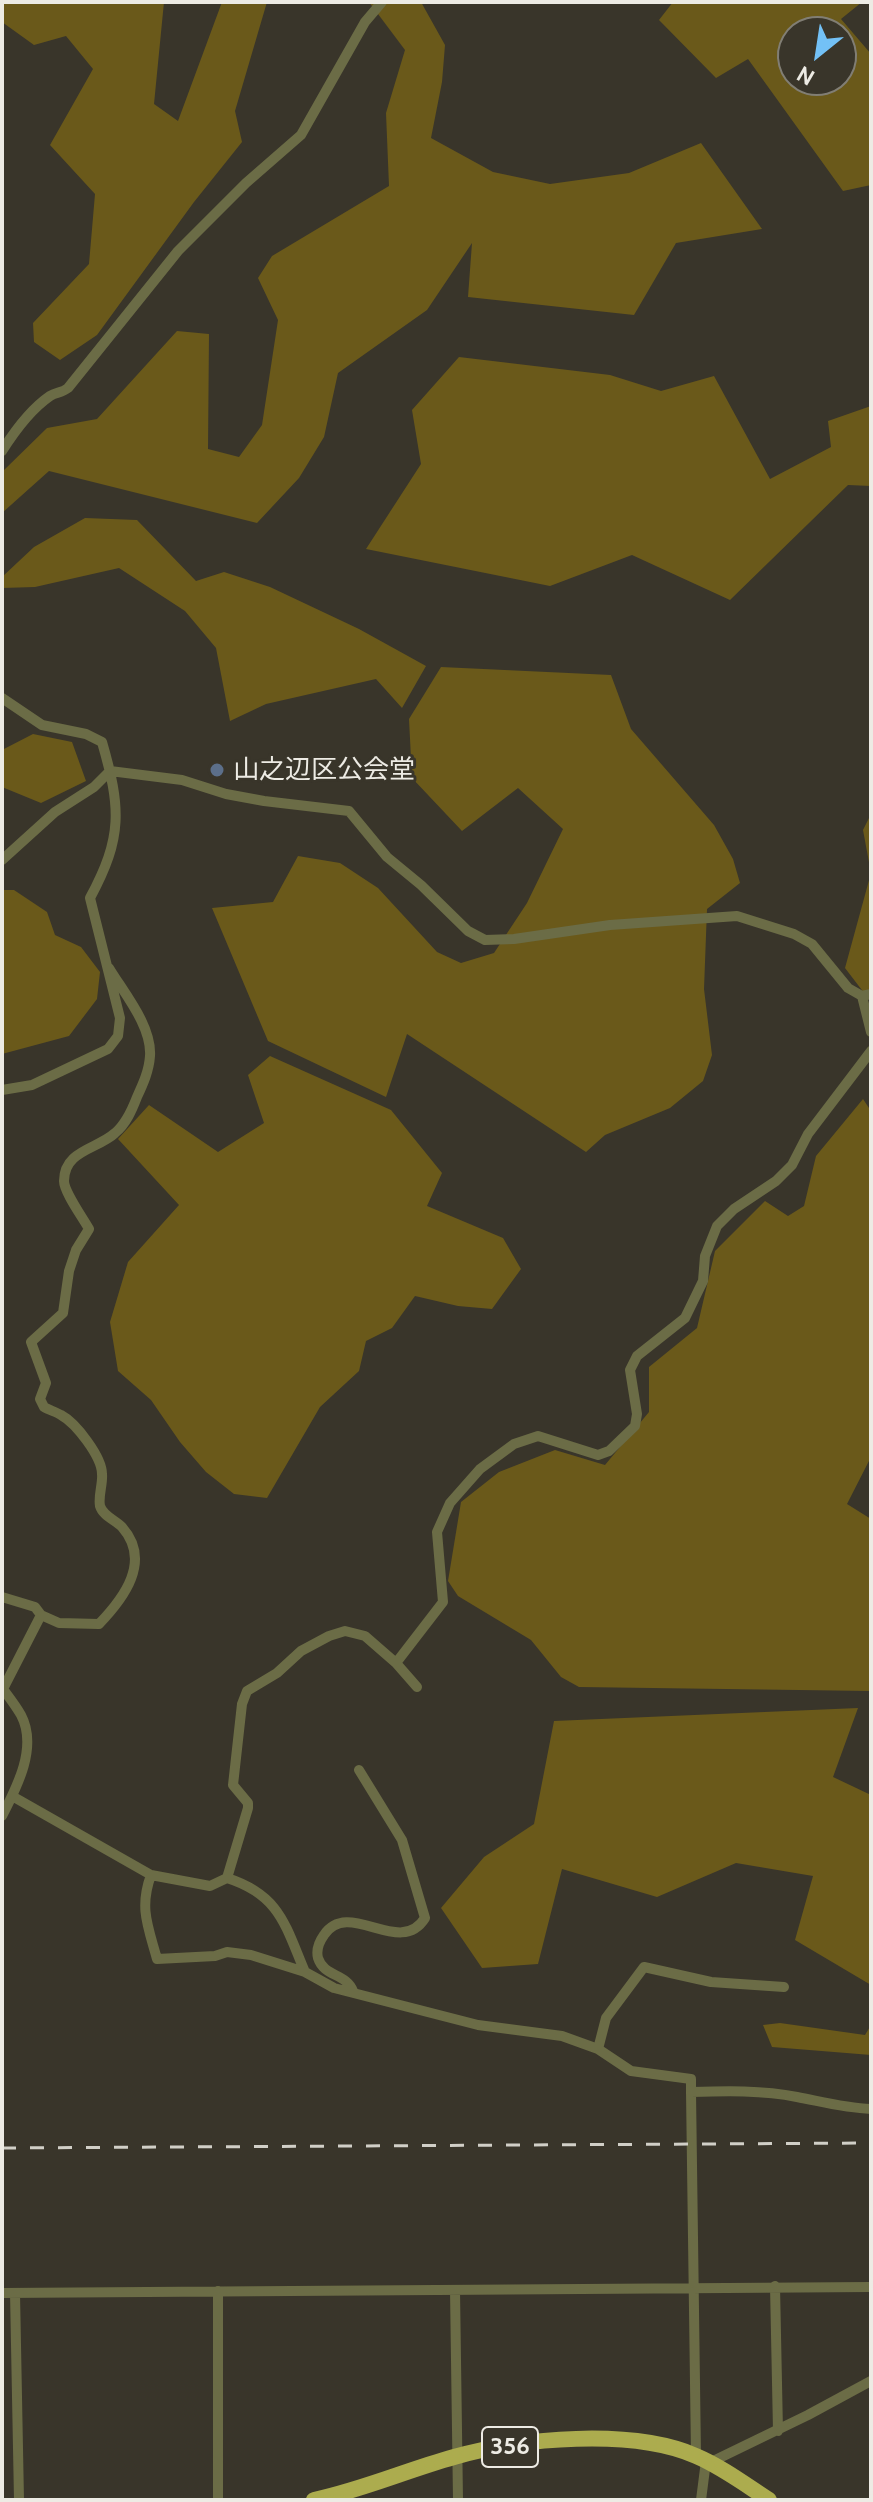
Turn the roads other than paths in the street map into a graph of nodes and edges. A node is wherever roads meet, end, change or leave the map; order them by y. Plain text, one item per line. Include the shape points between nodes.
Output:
1 (382, 2) edge
2 (2, 451) edge
3 (2, 698) edge
4 (110, 771) junction
5 (2, 860) edge
6 (109, 968) junction
7 (867, 995) edge
8 (871, 1032) edge
9 (871, 1051) edge
10 (2, 1090) edge
11 (2, 1597) edge
12 (41, 1615) junction
13 (396, 1663) junction
14 (417, 1687) dead end
15 (3, 1689) edge
16 (359, 1770) dead end
17 (12, 1796) junction
18 (2, 1816) edge
19 (151, 1875) junction
20 (227, 1878) junction
21 (305, 1972) junction
22 (784, 1987) dead end
23 (353, 1991) junction
24 (598, 2049) junction
25 (691, 2092) junction
26 (871, 2109) edge
27 (775, 2286) junction
28 (871, 2287) edge
29 (692, 2288) junction
30 (455, 2290) junction
31 (218, 2291) junction
32 (2, 2293) edge
33 (15, 2293) junction
34 (871, 2381) edge
35 (778, 2431) junction
36 (459, 2456) junction
37 (703, 2460) junction
38 (19, 2500) edge
39 (218, 2500) edge
40 (314, 2500) edge
41 (458, 2500) edge
42 (701, 2500) edge
43 (769, 2500) edge

1 - 2 street via 296,140 178,251 68,388 53,394
3 - 4 street via 42,725 99,739
4 - 5 street
4 - 6 street via 115,840 90,898
4 - 7 street via 182,780 264,801 349,811 387,857 468,931 485,940 737,916 812,944 848,988
6 - 10 street via 120,1018 118,1036 108,1049 32,1085
6 - 12 street via 145,1033 148,1071 130,1115 115,1134 77,1154 66,1170 64,1184 89,1229 69,1271 63,1313 31,1342 46,1383 40,1399 44,1407 63,1415 100,1460 100,1505 126,1532 135,1548 135,1562 118,1604 99,1624 59,1623
7 - 8 street
9 - 13 street via 808,1134 792,1165 717,1226 705,1256 703,1281 685,1318 637,1356 630,1370 635,1426 598,1455 538,1436 514,1444 480,1469 450,1503 437,1532 443,1602
11 - 12 street via 35,1607
12 - 15 street
13 - 14 street
13 - 20 street via 365,1636 345,1631 301,1651 247,1691 233,1785 248,1808
15 - 17 street via 22,1717 28,1740
16 - 23 street via 402,1840 425,1918 415,1929 395,1932 342,1920 333,1924 318,1945 319,1961 348,1981
17 - 18 street
17 - 19 street
19 - 20 street via 210,1886
19 - 21 street via 143,1909 157,1959 227,1952
20 - 21 street via 250,1886 270,1902
21 - 23 street via 334,1988
22 - 24 street via 711,1982 644,1967 606,2018
23 - 24 street via 478,2025 562,2036
24 - 25 street via 631,2071 691,2079
25 - 26 street via 769,2093
25 - 29 street
27 - 28 street
27 - 29 street
27 - 35 street
29 - 30 street
29 - 37 street
30 - 31 street
30 - 36 street
31 - 33 street
31 - 39 street
32 - 33 street
33 - 38 street
34 - 35 street
35 - 37 street
36 - 37 highway, 356 via 592,2438 650,2445
36 - 40 highway, 356
36 - 41 street
37 - 42 street
37 - 43 highway, 356

